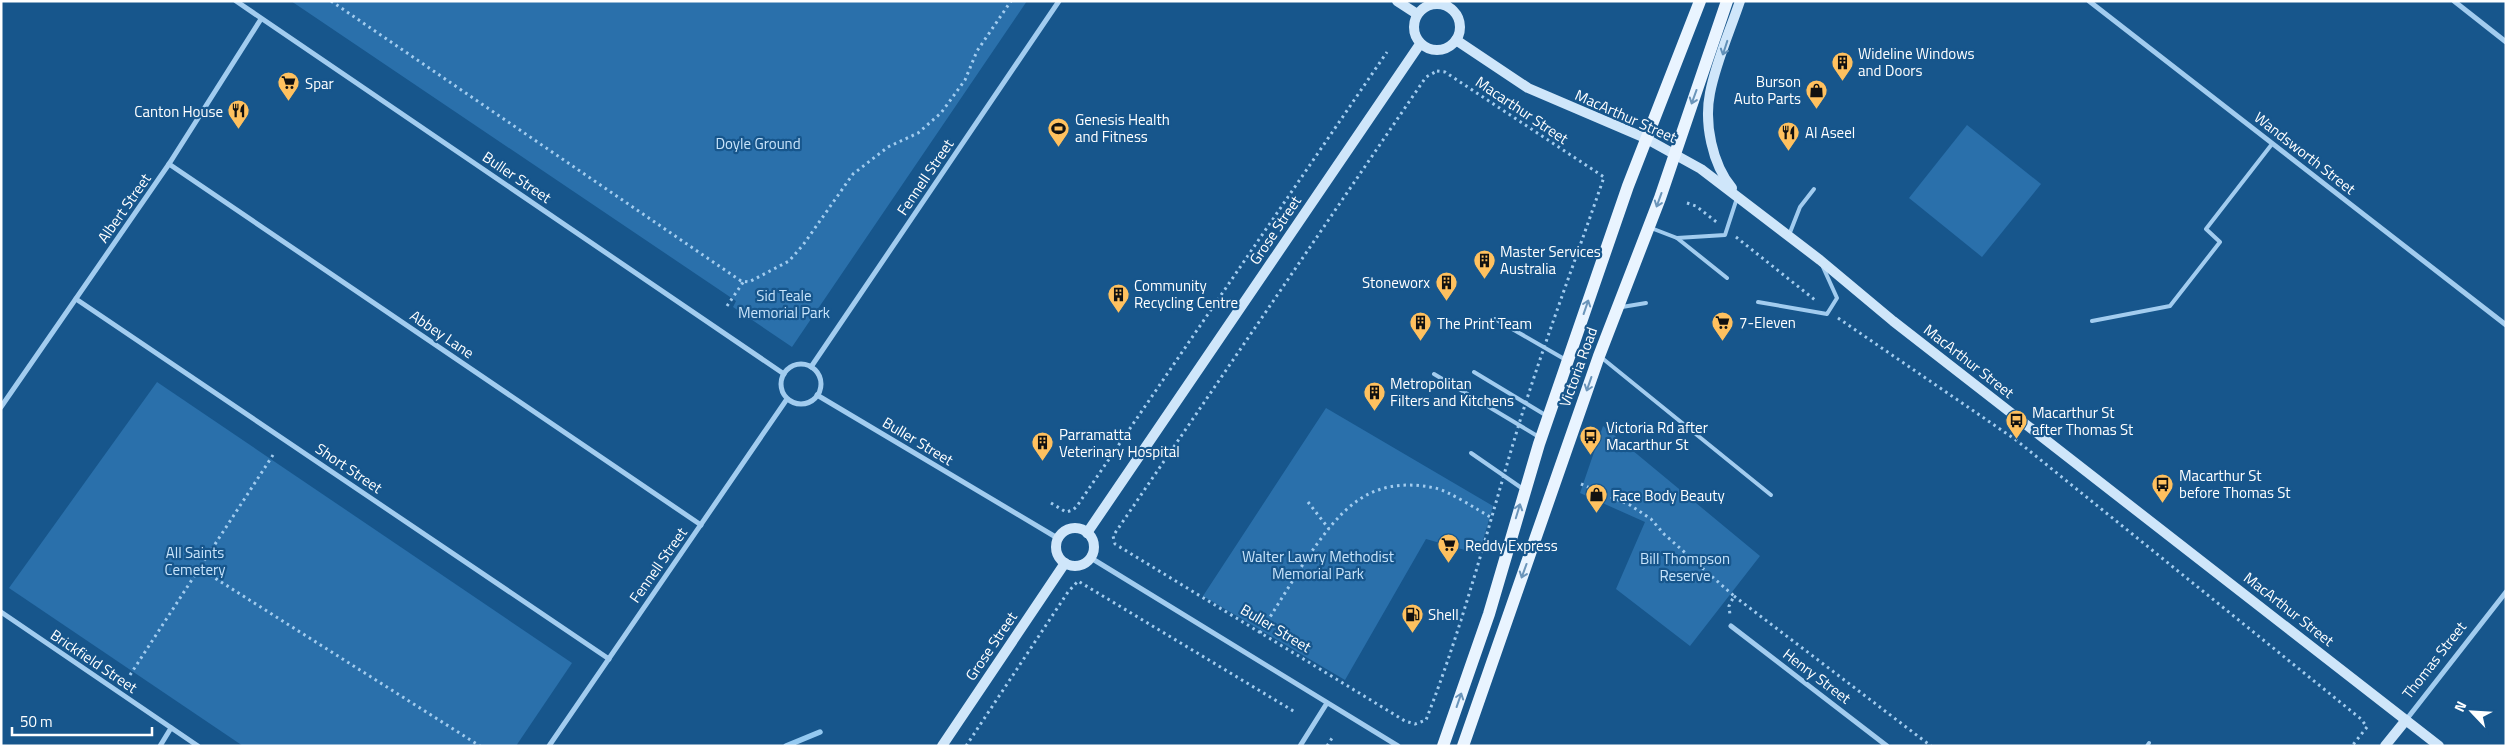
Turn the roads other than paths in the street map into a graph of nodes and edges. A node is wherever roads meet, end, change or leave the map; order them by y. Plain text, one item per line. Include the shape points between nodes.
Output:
1 (236, 1) edge
2 (1059, 1) edge
3 (1397, 1) edge
4 (1700, 1) edge
5 (1727, 1) edge
6 (1740, 1) edge
7 (2090, 1) edge
8 (2454, 1) edge
9 (1448, 3) edge
10 (1417, 14) junction
11 (262, 19) junction
12 (1456, 40) junction
13 (2506, 42) edge
14 (1420, 44) junction
15 (1645, 138) junction
16 (2272, 144) junction
17 (1675, 154) junction
18 (169, 164) junction
19 (1814, 189) dead end
20 (1738, 196) junction
21 (1649, 227) junction
22 (1789, 235) junction
23 (1678, 238) junction
24 (1820, 260) junction
25 (1727, 278) dead end
26 (76, 298) junction
27 (1758, 302) dead end
28 (1646, 303) dead end
29 (1617, 308) junction
30 (1494, 319) dead end
31 (2092, 321) dead end
32 (2506, 325) edge
33 (1599, 356) junction
34 (1568, 361) junction
35 (811, 367) junction
36 (1474, 372) dead end
37 (784, 374) junction
38 (1434, 374) dead end
39 (817, 395) junction
40 (787, 399) junction
41 (1, 407) edge
42 (1548, 417) junction
43 (1541, 438) junction
44 (1471, 453) dead end
45 (1524, 490) junction
46 (1771, 495) dead end
47 (701, 525) junction
48 (1087, 532) junction
49 (1059, 539) junction
50 (1091, 558) junction
51 (1065, 563) junction
52 (2506, 592) edge
53 (1, 612) edge
54 (1731, 626) road end
55 (609, 659) junction
56 (1327, 703) junction
57 (2406, 720) junction
58 (171, 728) junction
59 (160, 746) edge
60 (198, 746) edge
61 (549, 746) edge
62 (942, 746) edge
63 (1300, 746) edge
64 (1398, 746) edge
65 (1443, 746) edge
66 (1463, 746) edge
67 (1887, 746) edge
68 (2385, 746) edge
69 (2439, 746) edge

1 - 11 street, Buller Street
2 - 35 street, Fennell Street
3 - 10 street
4 - 15 main road, Victoria Road
5 -> 17 main road, Victoria Road
6 -> 20 street via 1710,92 1709,110 1716,157
7 - 16 street, Wandsworth Street
8 - 13 street
9 - 10 street via 1430,4
9 - 12 street via 1460,24
10 - 14 street via 1413,30
11 - 18 street, Albert Street
11 - 37 street, Buller Street
12 - 14 street via 1443,50 1427,49
12 - 15 street, MacArthur Street via 1528,88
14 - 48 street, Grose Street
15 - 17 street, MacArthur Street
34 -> 15 main road, Victoria Road
16 - 31 lane via 2206,229 2220,242 2170,306
16 - 32 street, Wandsworth Street
17 - 20 street, MacArthur Street
17 -> 21 main road, Victoria Road
18 - 26 street, Albert Street
18 - 47 street, Abbey Lane
19 - 22 lane via 1800,207
20 - 22 street, MacArthur Street
20 - 23 lane via 1724,235
21 - 23 lane
21 - 29 main road, Victoria Road
22 - 24 street, MacArthur Street
23 - 25 lane
24 - 27 lane via 1836,298 1827,314
24 - 57 street, MacArthur Street via 1893,321
26 - 41 street, Albert Street
26 - 55 street, Short Street
28 - 29 lane
29 - 33 main road, Victoria Road
30 - 34 lane
33 - 46 lane
33 -> 66 main road, Victoria Road
34 - 42 main road, Victoria Road
35 - 37 street via 796,364
35 - 39 street via 820,380
36 - 42 lane
37 - 40 street via 781,387
38 - 43 lane
39 - 40 street via 803,404
39 - 49 street, Buller Street
40 - 47 street, Fennell Street
42 - 43 main road, Victoria Road
43 - 45 main road, Victoria Road
44 - 45 lane
65 -> 45 main road, Victoria Road via 1489,614
47 - 55 street, Fennell Street
48 - 49 street via 1071,529
48 - 50 street via 1093,542
49 - 51 street via 1058,555
50 - 51 street via 1076,566
50 - 56 street
51 - 62 street, Grose Street
52 - 57 street, Thomas Street
53 - 58 street, Brickfield Street
54 - 67 street, Henry Street
55 - 61 street, Fennell Street
56 - 63 street
56 - 64 street
57 - 68 street, Thomas Street
57 - 69 street, MacArthur Street
58 - 59 street
58 - 60 street, Brickfield Street

